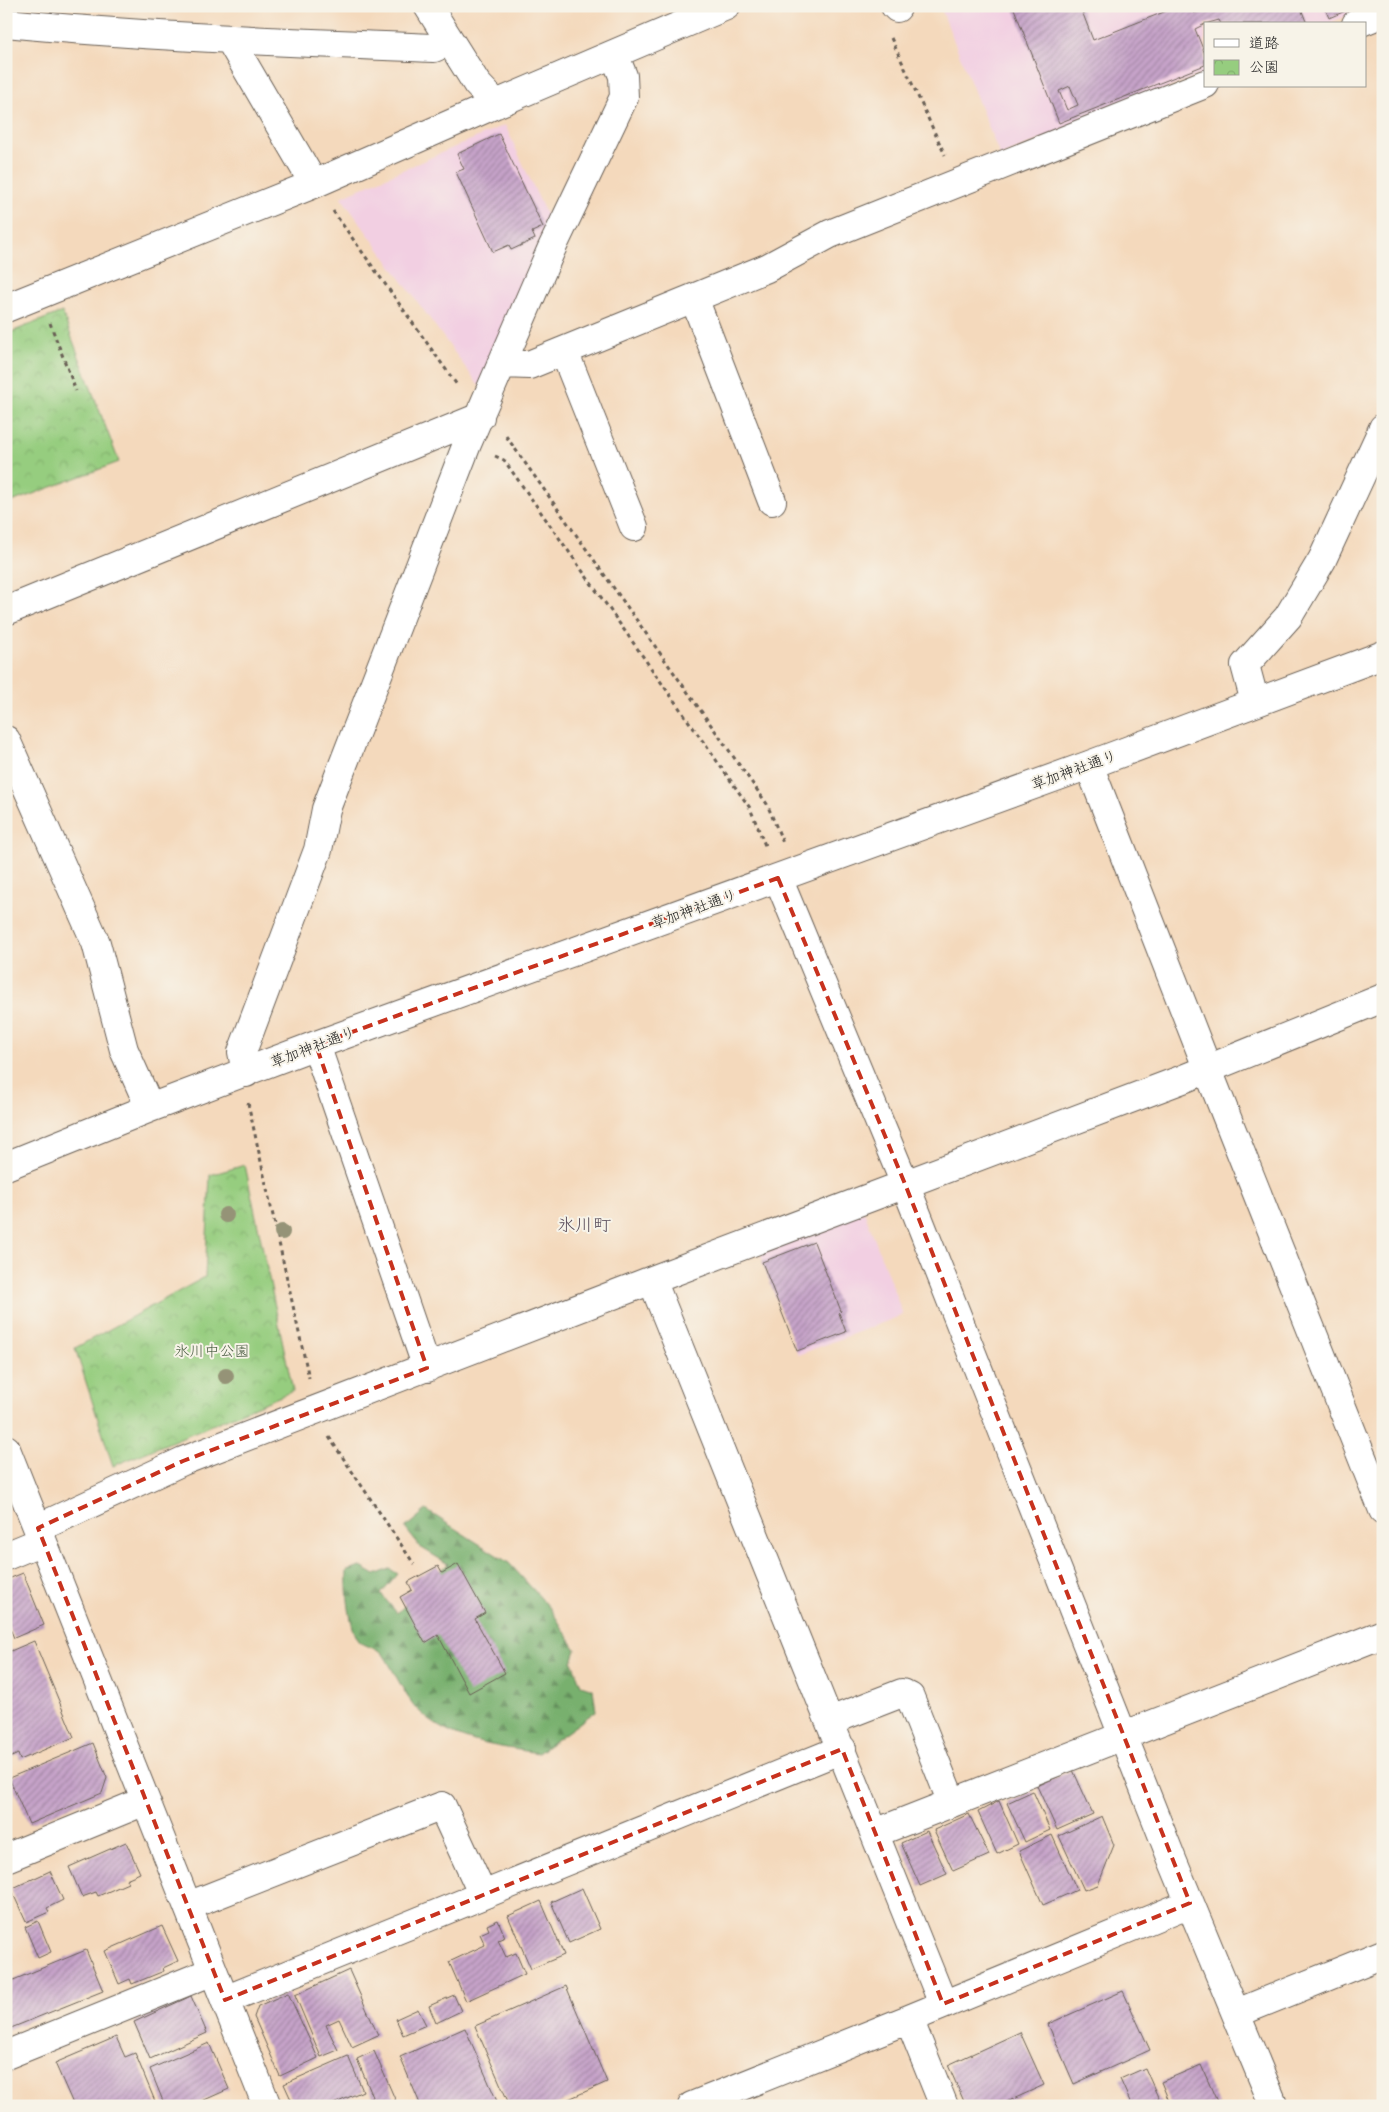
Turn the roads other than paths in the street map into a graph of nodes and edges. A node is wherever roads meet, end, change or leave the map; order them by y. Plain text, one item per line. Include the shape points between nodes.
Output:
1 (428, 6) edge
2 (726, 6) edge
3 (1383, 13) edge
4 (1361, 22) edge
5 (6, 23) edge
6 (230, 40) junction
7 (449, 41) junction
8 (614, 54) junction
9 (1204, 84) edge
10 (496, 104) junction
11 (314, 184) junction
12 (694, 298) junction
13 (6, 308) edge
14 (564, 351) junction
15 (501, 364) junction
16 (480, 417) junction
17 (1383, 428) edge
18 (772, 501) dead end
19 (634, 527) dead end
20 (6, 612) edge
21 (1383, 655) edge
22 (1255, 702) junction
23 (6, 740) edge
24 (1089, 764) junction
25 (778, 878) junction
26 (1383, 998) edge
27 (316, 1045) junction
28 (1208, 1070) junction
29 (246, 1073) junction
30 (150, 1108) junction
31 (6, 1166) edge
32 (905, 1184) junction
33 (652, 1280) junction
34 (426, 1368) junction
35 (6, 1449) edge
36 (1383, 1510) edge
37 (40, 1535) junction
38 (6, 1556) edge
39 (1383, 1634) edge
40 (830, 1721) junction
41 (1123, 1735) junction
42 (842, 1749) junction
43 (145, 1800) junction
44 (952, 1803) junction
45 (876, 1833) junction
46 (6, 1858) edge
47 (483, 1895) junction
48 (1190, 1903) junction
49 (188, 1906) junction
50 (1383, 1954) edge
51 (213, 1971) junction
52 (225, 2000) junction
53 (944, 2004) junction
54 (1237, 2013) junction
55 (909, 2019) junction
56 (6, 2056) edge
57 (267, 2106) edge
58 (692, 2106) edge
59 (944, 2106) edge
60 (1274, 2106) edge

1 - 7 street
2 - 8 street
3 - 4 street
5 - 6 street
6 - 7 street via 434,48
6 - 11 street
7 - 10 street via 477,84
8 - 10 street
8 - 15 street via 623,76 624,97 550,250
9 - 12 street via 830,234 767,268
10 - 11 street
11 - 13 street
12 - 14 street
12 - 18 street
14 - 15 street via 528,366
14 - 19 street
15 - 16 street
16 - 20 street
16 - 29 street via 326,809 318,850 242,1052
17 - 22 street via 1322,560 1288,617 1245,664
21 - 22 street, 草加神社通り
22 - 24 street, 草加神社通り
23 - 30 street via 96,943 124,1050
24 - 25 street, 草加神社通り
24 - 28 street
25 - 27 street, 草加神社通り
25 - 32 street
26 - 28 street
27 - 29 street, 草加神社通り
27 - 34 street
28 - 32 street
28 - 36 street
29 - 30 street, 草加神社通り
30 - 31 street, 草加神社通り
32 - 33 street
32 - 41 street
33 - 34 street
33 - 40 street
34 - 37 street via 182,1461
35 - 37 street
37 - 38 street
37 - 43 street
39 - 41 street
40 - 42 street
40 - 44 street via 902,1693 910,1697
41 - 44 street
41 - 48 street
42 - 45 street
42 - 47 street
43 - 46 street
43 - 49 street
44 - 45 street
45 - 53 street
47 - 49 street via 442,1806
47 - 52 street
48 - 53 street
48 - 54 street
49 - 51 street
50 - 54 street
51 - 52 street
51 - 56 street
52 - 57 street
53 - 55 street
54 - 60 street
55 - 58 street
55 - 59 street

